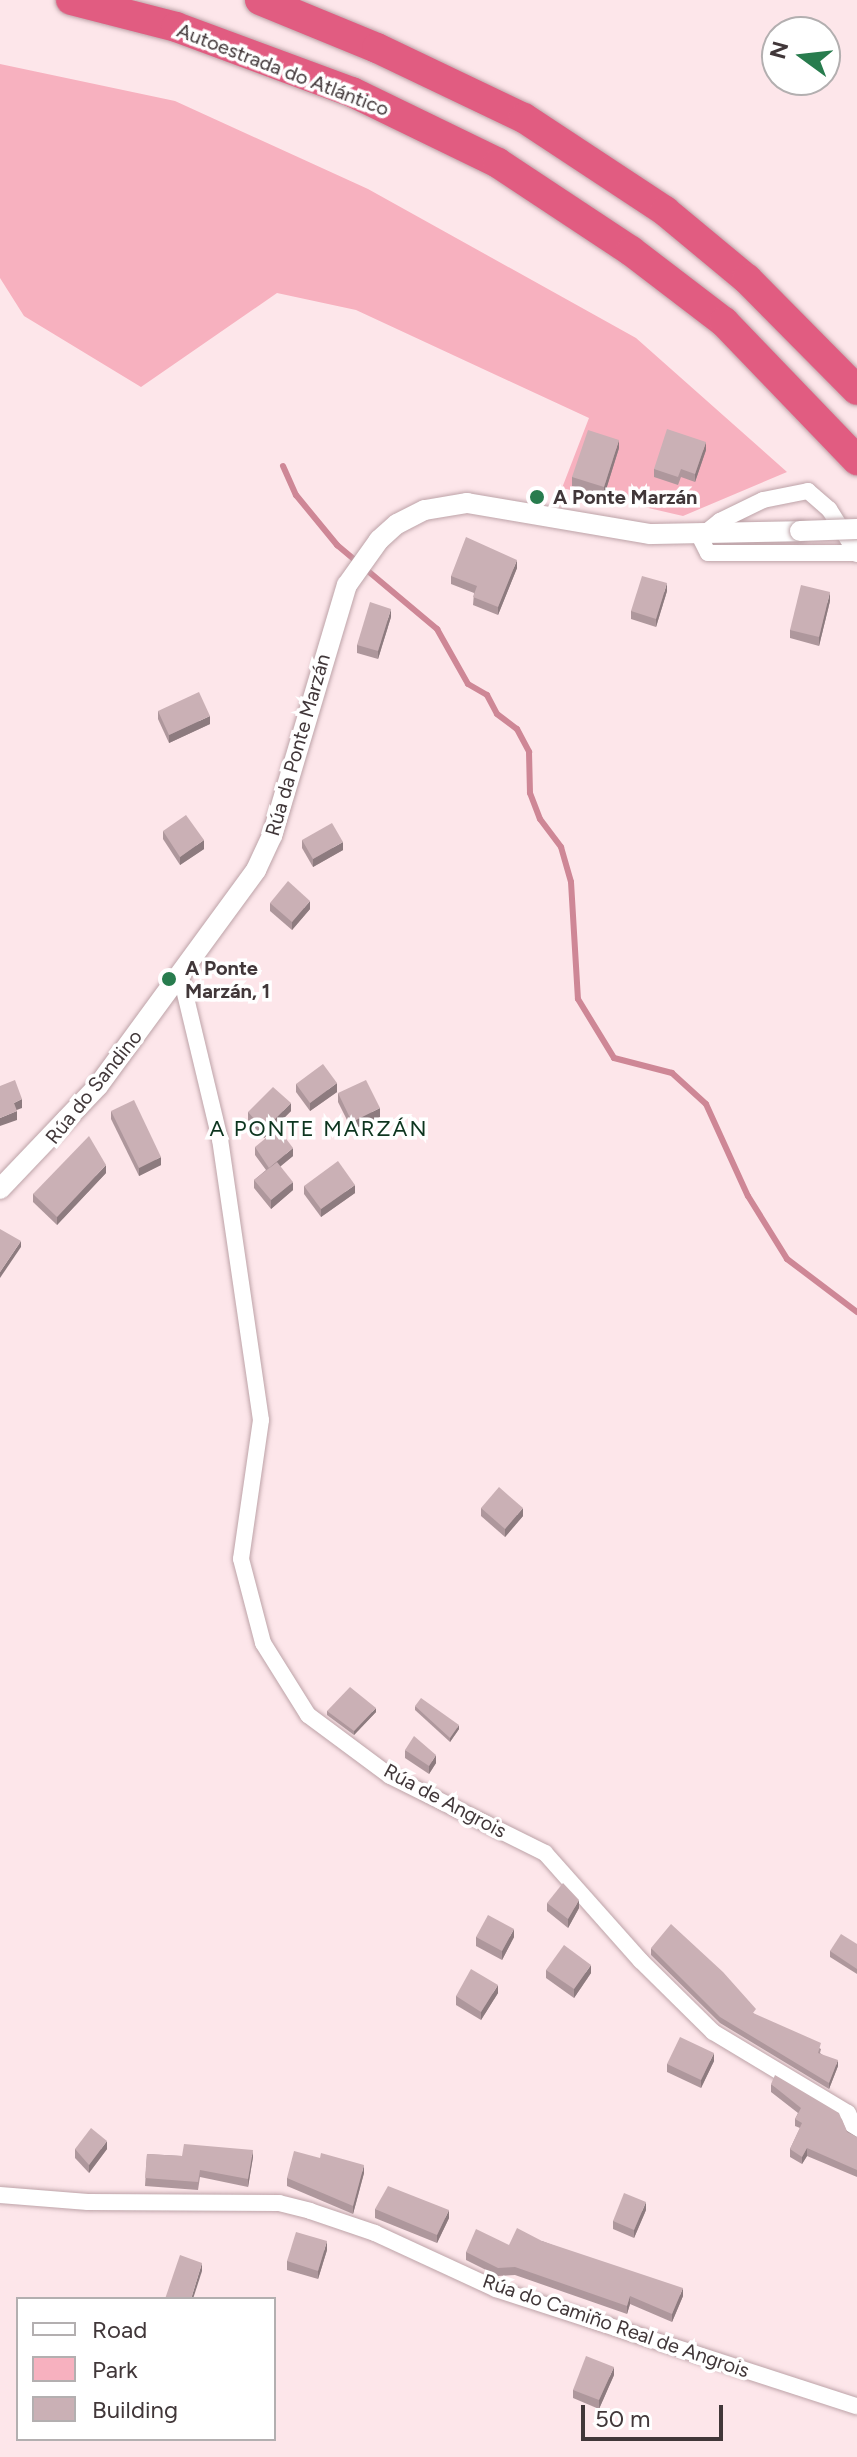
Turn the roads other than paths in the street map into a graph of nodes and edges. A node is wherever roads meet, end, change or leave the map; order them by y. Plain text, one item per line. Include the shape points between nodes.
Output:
1 (71, 0) edge
2 (260, 0) edge
3 (857, 390) edge
4 (857, 460) edge
5 (857, 529) edge
6 (700, 537) junction
7 (856, 553) edge
8 (181, 977) junction
9 (0, 1189) edge
10 (857, 2134) edge
11 (0, 2195) edge
12 (857, 2406) edge

1 - 4 highway, Autoestrada do Atlántico via 176,27 352,92 498,163 631,251 724,322
2 - 3 highway via 377,48 549,135 665,211 735,269
5 - 6 street, bridge
6 - 7 street via 708,553
6 - 7 street via 763,500 808,491 829,509
6 - 8 street, Rúa da Ponte Marzán via 619,529 481,504 425,510 379,540 347,585 266,851
8 - 9 street, Rúa do Sandino via 89,1097
8 - 10 street, Rúa de Angrois via 220,1139 261,1420 241,1559 263,1643 308,1715 390,1776 545,1853 713,2032 848,2113
11 - 12 street, Rúa do Camiño Real de Angrois via 88,2202 279,2203 375,2233 496,2289

